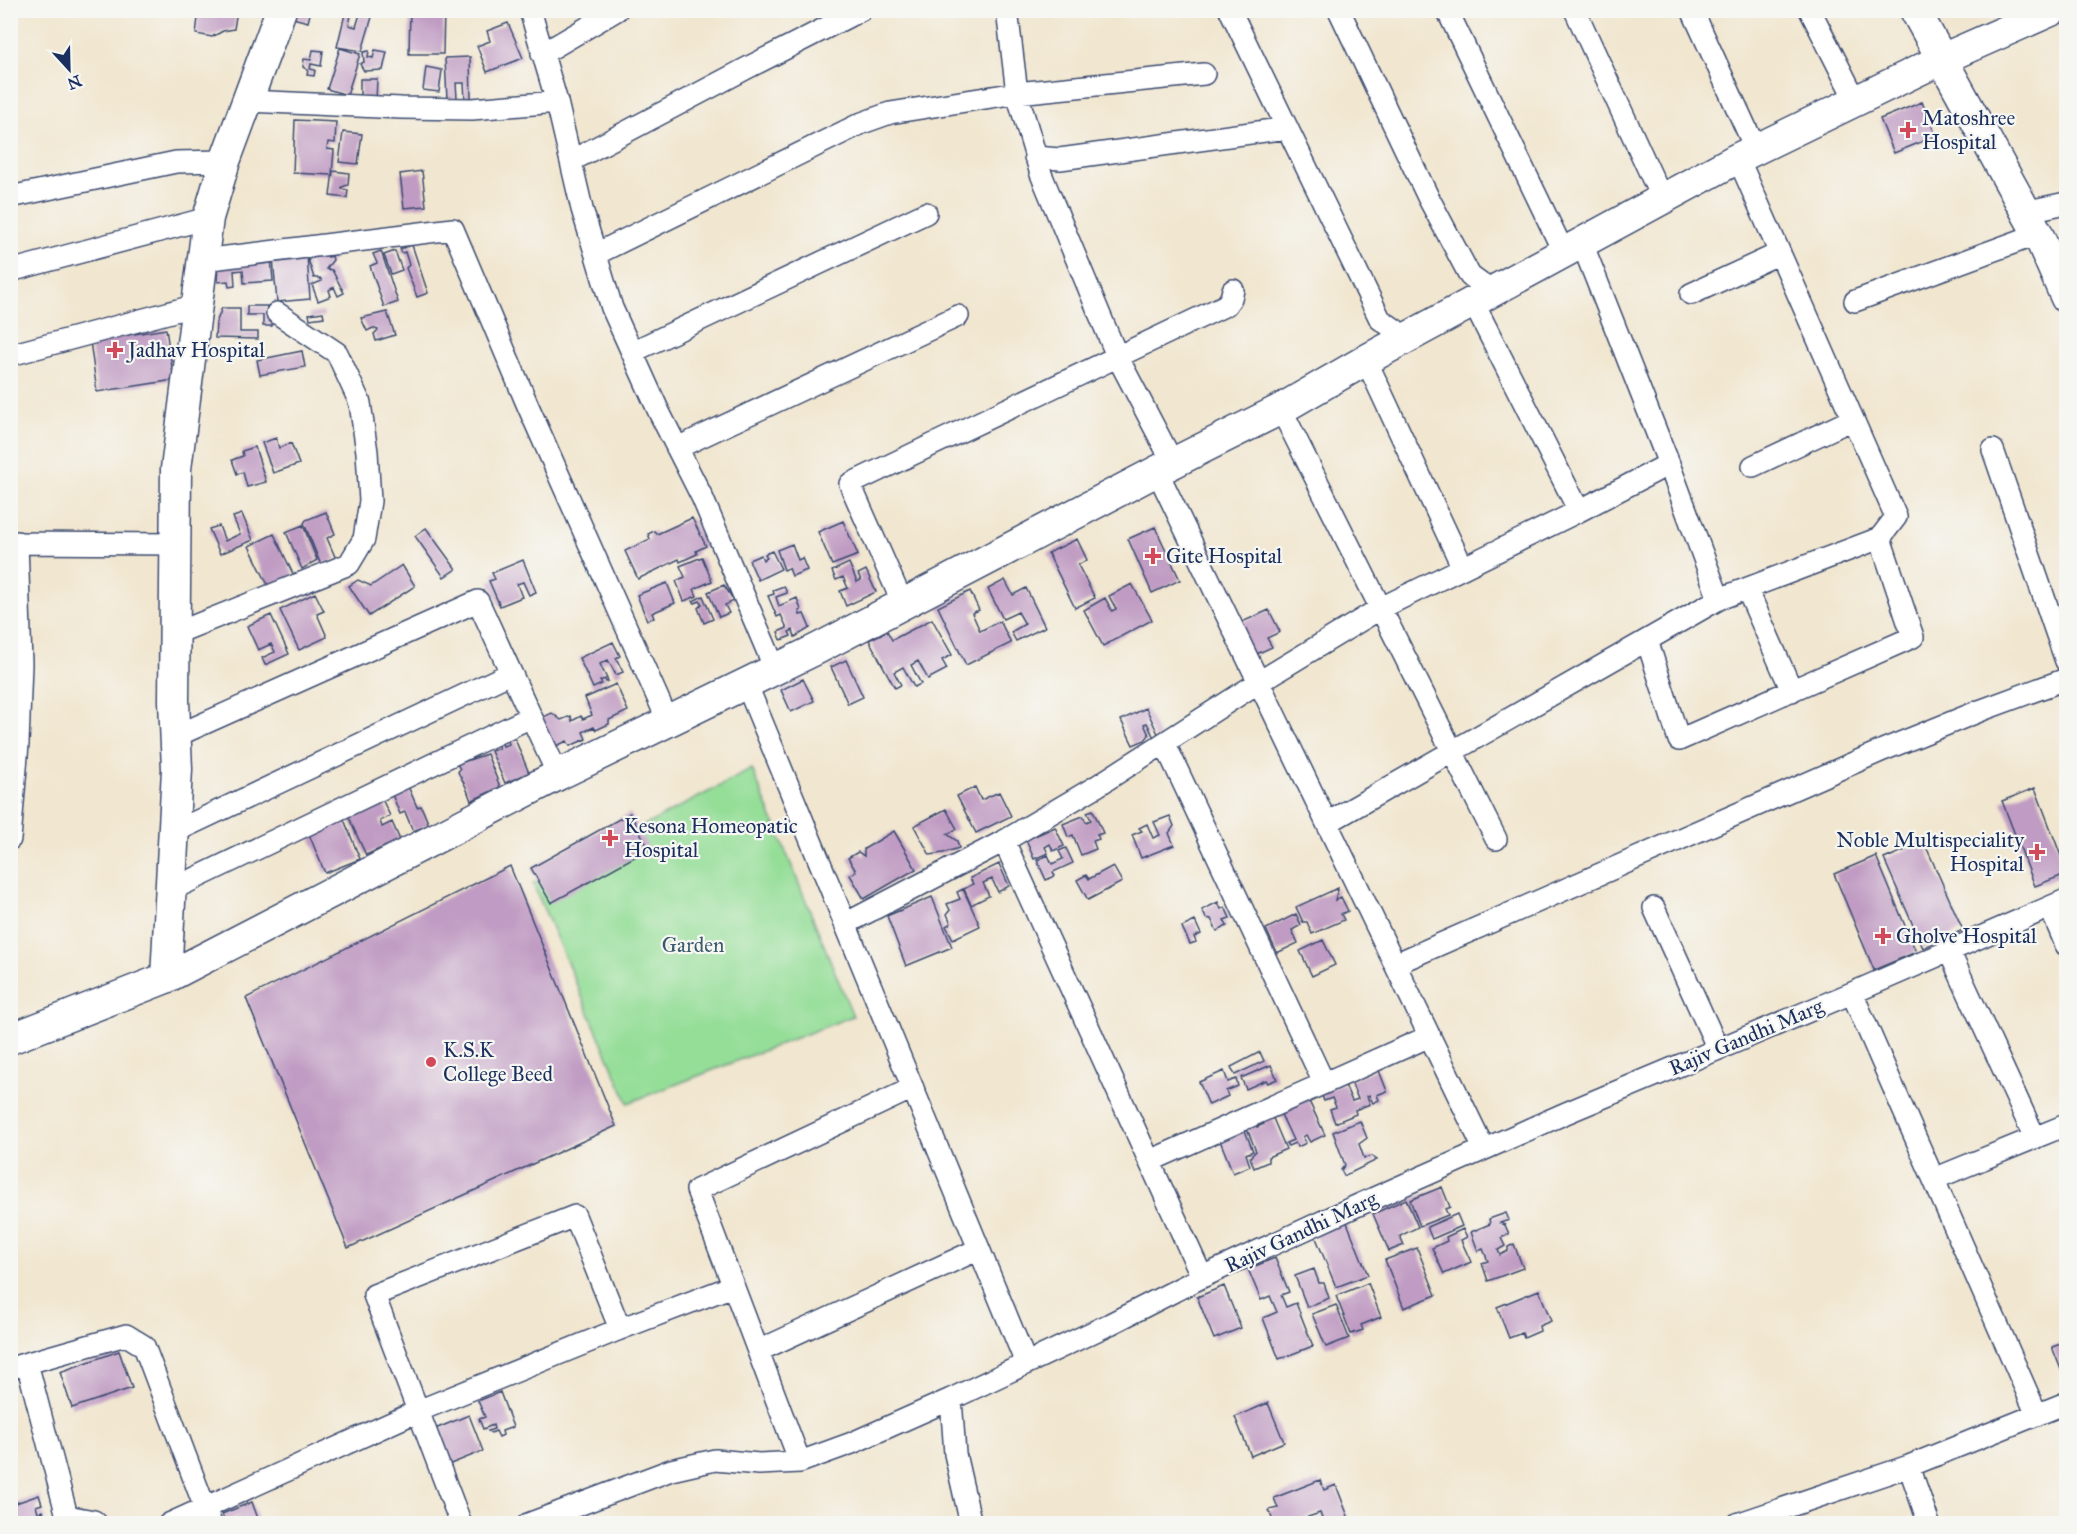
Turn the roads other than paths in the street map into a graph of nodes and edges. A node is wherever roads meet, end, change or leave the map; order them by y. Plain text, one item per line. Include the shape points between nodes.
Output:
1 (281, 10) edge
2 (530, 10) edge
3 (616, 10) edge
4 (861, 10) edge
5 (1007, 10) edge
6 (1230, 10) edge
7 (1339, 10) edge
8 (1447, 10) edge
9 (1575, 10) edge
10 (1692, 10) edge
11 (1810, 10) edge
12 (1915, 10) edge
13 (2053, 10) edge
14 (542, 54) junction
15 (1942, 59) junction
16 (1204, 74) dead end
17 (1017, 93) junction
18 (247, 101) junction
19 (1856, 101) junction
20 (557, 102) junction
21 (1287, 128) junction
22 (1747, 154) junction
23 (1035, 157) junction
24 (225, 161) junction
25 (571, 161) junction
26 (10, 197) edge
27 (1662, 199) junction
28 (2067, 203) edge
29 (926, 213) dead end
30 (208, 218) junction
31 (2031, 223) junction
32 (1573, 248) junction
33 (1780, 253) junction
34 (596, 254) junction
35 (203, 260) junction
36 (10, 271) edge
37 (1233, 290) dead end
38 (1691, 294) dead end
39 (1483, 297) junction
40 (2067, 298) edge
41 (1855, 301) dead end
42 (197, 306) junction
43 (277, 312) dead end
44 (958, 316) dead end
45 (1407, 338) junction
46 (632, 352) junction
47 (10, 355) edge
48 (1117, 356) junction
49 (1365, 360) junction
50 (1281, 409) junction
51 (1853, 419) junction
52 (676, 448) junction
53 (1993, 450) dead end
54 (1669, 464) junction
55 (1753, 466) dead end
56 (1165, 467) junction
57 (1579, 511) junction
58 (1880, 538) junction
59 (14, 542) edge
60 (175, 544) junction
61 (1463, 568) junction
62 (1747, 589) junction
63 (1719, 599) junction
64 (903, 604) junction
65 (1381, 608) junction
66 (174, 634) junction
67 (1647, 640) junction
68 (2067, 661) edge
69 (775, 669) junction
70 (511, 673) junction
71 (2067, 679) edge
72 (1259, 682) junction
73 (746, 683) junction
74 (1792, 691) junction
75 (531, 717) junction
76 (668, 721) junction
77 (176, 736) junction
78 (1165, 744) junction
79 (1452, 752) junction
80 (558, 775) junction
81 (1327, 823) junction
82 (174, 832) junction
83 (10, 839) edge
84 (1497, 839) dead end
85 (1005, 841) junction
86 (171, 890) junction
87 (2058, 903) edge
88 (1654, 908) dead end
89 (845, 924) junction
90 (2067, 945) edge
91 (1949, 951) junction
92 (1395, 964) junction
93 (166, 978) junction
94 (1852, 993) junction
95 (1430, 1036) junction
96 (10, 1039) edge
97 (1718, 1049) junction
98 (1324, 1083) junction
99 (913, 1088) junction
100 (2067, 1125) edge
101 (2035, 1138) junction
102 (1484, 1149) junction
103 (1150, 1161) junction
104 (1934, 1179) junction
105 (979, 1250) junction
106 (1202, 1277) junction
107 (733, 1286) junction
108 (620, 1329) junction
109 (758, 1351) junction
110 (1026, 1364) junction
111 (19, 1366) edge
112 (951, 1399) junction
113 (2067, 1403) edge
114 (418, 1411) junction
115 (2037, 1415) junction
116 (800, 1462) junction
117 (1909, 1466) junction
118 (208, 1516) edge
119 (97, 1524) edge
120 (169, 1524) edge
121 (461, 1524) edge
122 (528, 1524) edge
123 (971, 1524) edge
124 (1737, 1524) edge
125 (1929, 1524) edge

1 - 18 street
2 - 14 street
3 - 14 street
4 - 25 street
5 - 17 street
6 - 21 street
7 - 39 street via 1428,197
8 - 32 street
9 - 27 street
10 - 22 street
11 - 19 street
12 - 15 street
13 - 15 street
14 - 20 street
15 - 19 street
15 - 31 street
16 - 17 street
17 - 23 street
17 - 34 street via 890,113 862,123
18 - 20 street via 472,109
18 - 24 street
19 - 22 street
20 - 25 street
21 - 23 street via 1060,159
21 - 45 street via 1380,319
22 - 27 street
22 - 33 street
23 - 48 street
24 - 26 street via 176,162
24 - 30 street
25 - 34 street
27 - 32 street
28 - 31 street
29 - 46 street
30 - 35 street
30 - 36 street
31 - 40 street
31 - 41 street
32 - 39 street
32 - 54 street
33 - 38 street
33 - 51 street
34 - 46 street via 612,308
35 - 42 street
35 - 76 street via 453,229
37 - 48 street via 1226,305
39 - 45 street
39 - 57 street
42 - 47 street
42 - 60 street via 176,469
43 - 66 street via 337,353 360,403 370,501 364,539 349,564
44 - 52 street
45 - 49 street
46 - 52 street
48 - 56 street
48 - 64 street via 850,484
49 - 50 street
49 - 61 street
50 - 56 street
50 - 65 street
51 - 55 street
51 - 58 street via 1896,517
52 - 69 street via 702,497
53 - 68 street
54 - 57 street
54 - 63 street
56 - 64 street
56 - 72 street
57 - 61 street
58 - 62 street
58 - 74 street via 1913,637
59 - 60 street
59 - 83 street via 21,664
60 - 66 street
61 - 65 street
62 - 63 street
62 - 74 street
63 - 67 street
64 - 69 street
65 - 72 street
65 - 79 street
66 - 77 street
67 - 74 street via 1679,740
67 - 79 street
69 - 73 street
70 - 75 street
70 - 77 street via 478,602
70 - 82 street
71 - 92 street via 1883,750
72 - 78 street
72 - 81 street
73 - 76 street
73 - 89 street
75 - 80 street
75 - 86 street
76 - 80 street
77 - 82 street
78 - 85 street
78 - 98 street
79 - 81 street
79 - 84 street
80 - 93 street
81 - 92 street
82 - 86 street
85 - 89 street
85 - 103 street
86 - 93 street
87 - 90 street
87 - 91 street, Rajiv Gandhi Marg
88 - 97 street
89 - 99 street
91 - 94 street, Rajiv Gandhi Marg
91 - 101 street
92 - 95 street
93 - 96 street
94 - 97 street, Rajiv Gandhi Marg
94 - 104 street
95 - 98 street
95 - 102 street
97 - 102 street, Rajiv Gandhi Marg
98 - 103 street
99 - 105 street
99 - 107 street via 697,1190
100 - 101 street
101 - 104 street
102 - 106 street, Rajiv Gandhi Marg
103 - 106 street
104 - 115 street
105 - 109 street
105 - 110 street
106 - 110 street, Rajiv Gandhi Marg
107 - 108 street
107 - 109 street
108 - 114 street
108 - 114 street via 575,1216 374,1295
109 - 116 street
110 - 112 street, Rajiv Gandhi Marg
111 - 118 street via 126,1335 144,1346
111 - 119 street via 67,1516
112 - 116 street, Rajiv Gandhi Marg
112 - 123 street via 956,1454
113 - 115 street
114 - 118 street
114 - 121 street
115 - 117 street
116 - 122 street, Rajiv Gandhi Marg via 716,1460 671,1470
117 - 124 street
117 - 125 street
118 - 120 street

